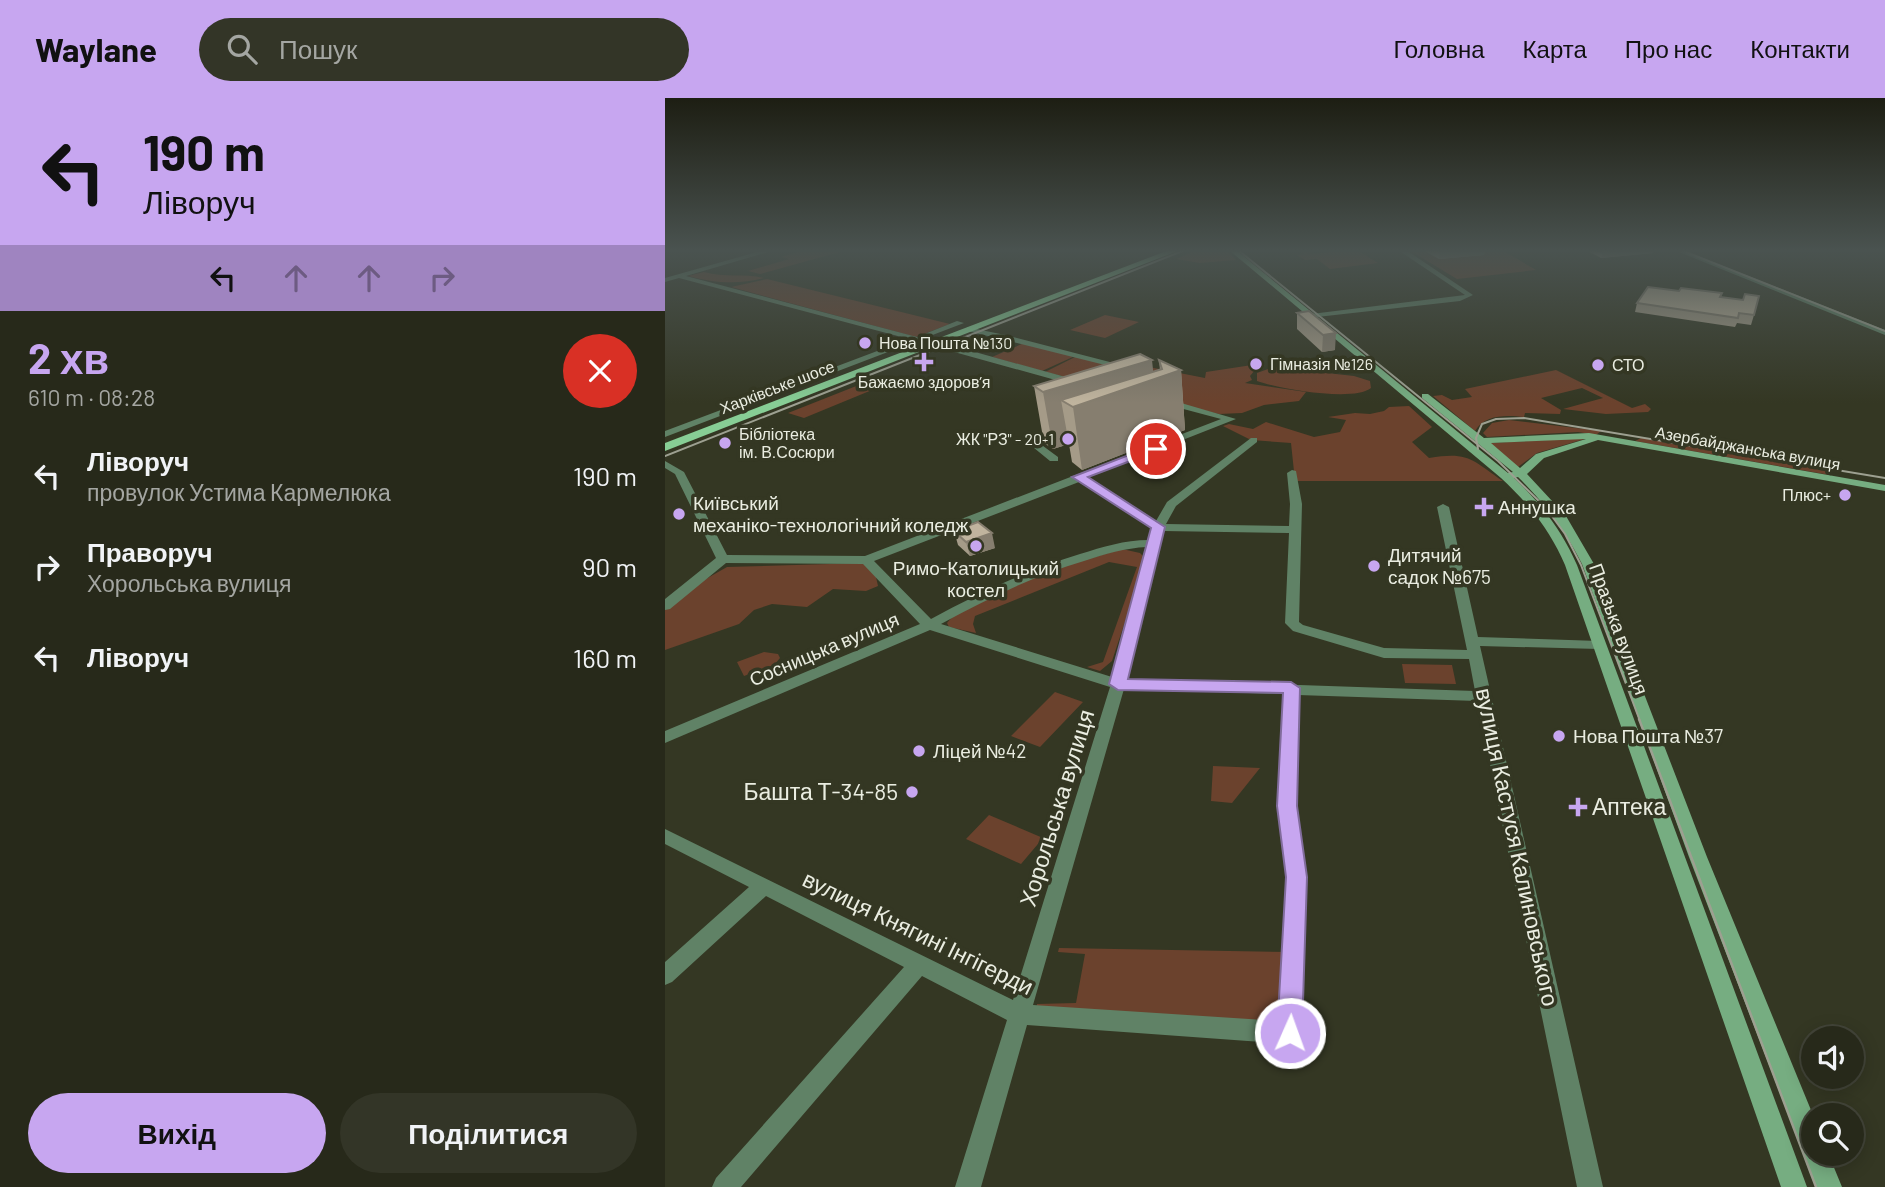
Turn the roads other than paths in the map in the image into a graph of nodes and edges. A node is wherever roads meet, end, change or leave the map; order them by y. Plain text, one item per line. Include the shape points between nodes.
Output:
1 (772, 301) edge
2 (1037, 301) edge
3 (1293, 301) edge
4 (1304, 301) edge
5 (1443, 301) edge
6 (1809, 301) edge
7 (1812, 301) edge
8 (1321, 315) junction
9 (1311, 316) junction
10 (965, 326) junction
11 (1885, 330) edge
12 (1005, 337) junction
13 (917, 339) junction
14 (950, 348) dead end
15 (967, 353) junction
16 (1141, 370) dead end
17 (1091, 387) dead end
18 (1153, 398) edge
19 (1420, 398) junction
20 (1077, 425) edge
21 (665, 434) edge
22 (1606, 439) junction
23 (1254, 440) dead end
24 (1480, 441) junction
25 (665, 447) edge
26 (1053, 459) dead end
27 (665, 464) edge
28 (1292, 472) dead end
29 (1513, 475) junction
30 (1079, 478) junction
31 (1885, 488) edge
32 (1443, 507) dead end
33 (1295, 530) junction
34 (1157, 535) junction
35 (723, 559) junction
36 (866, 560) junction
37 (665, 606) edge
38 (929, 625) junction
39 (1599, 645) junction
40 (1474, 648) junction
41 (1118, 684) junction
42 (1291, 688) junction
43 (1485, 696) junction
44 (665, 737) edge
45 (665, 836) edge
46 (764, 886) junction
47 (919, 965) junction
48 (665, 975) edge
49 (1019, 1014) junction
50 (1801, 1115) edge
51 (1821, 1166) edge
52 (725, 1187) edge
53 (968, 1187) edge
54 (1590, 1187) edge
55 (1794, 1187) edge
56 (1829, 1187) edge

1 - 13 street
2 - 10 main road, Харківське шосе
3 - 9 street, Празька вулиця
4 - 8 street, Празька вулиця
5 - 8 street
6 - 11 street
7 - 11 street
8 - 9 street
8 - 19 street, Празька вулиця
9 - 19 street, Празька вулиця
10 - 12 street
10 - 13 street, Харківське шосе
10 - 25 main road, Харківське шосе
12 - 15 street
12 - 16 street
13 - 21 street, Харківське шосе
14 - 15 street
15 - 17 street
18 - 30 street via 1231,419
19 - 24 street, Празька вулиця
19 - 29 street, Празька вулиця
20 - 26 street via 1035,440 1033,443
22 - 24 street, Азербайджанська вулиця
22 - 29 street, Азербайджанська вулиця via 1540,456
22 - 31 street, Азербайджанська вулиця
23 - 34 street, Хорольська вулиця via 1171,504
24 - 29 street, Празька вулиця
27 - 35 street via 679,472
28 - 33 street
29 - 39 street, Празька вулиця via 1556,533
29 - 50 street, Празька вулиця via 1559,514 1588,564
30 - 34 street
30 - 36 street
32 - 40 street, вулиця Кастуся Калиновського
33 - 34 street, Сосницька вулиця
33 - 40 street via 1293,623 1298,628 1384,653
34 - 38 street, Сосницька вулиця via 1044,569
34 - 41 street, Хорольська вулиця
35 - 36 street
35 - 37 street
36 - 38 street
38 - 41 street
38 - 44 street, Сосницька вулиця
39 - 40 street
39 - 55 street, Празька вулиця
40 - 43 street, вулиця Кастуся Калиновського
41 - 42 street
41 - 49 street, Хорольська вулиця
42 - 43 street
42 - 49 street, вулиця Княгині Інгігерди via 1287,806 1296,877 1290,1033
43 - 54 street, вулиця Кастуся Калиновського
45 - 46 street, вулиця Княгині Інгігерди
46 - 47 street, вулиця Княгині Інгігерди
46 - 48 street
47 - 49 street, вулиця Княгині Інгігерди
47 - 52 street
49 - 53 street, Хорольська вулиця
51 - 56 street

